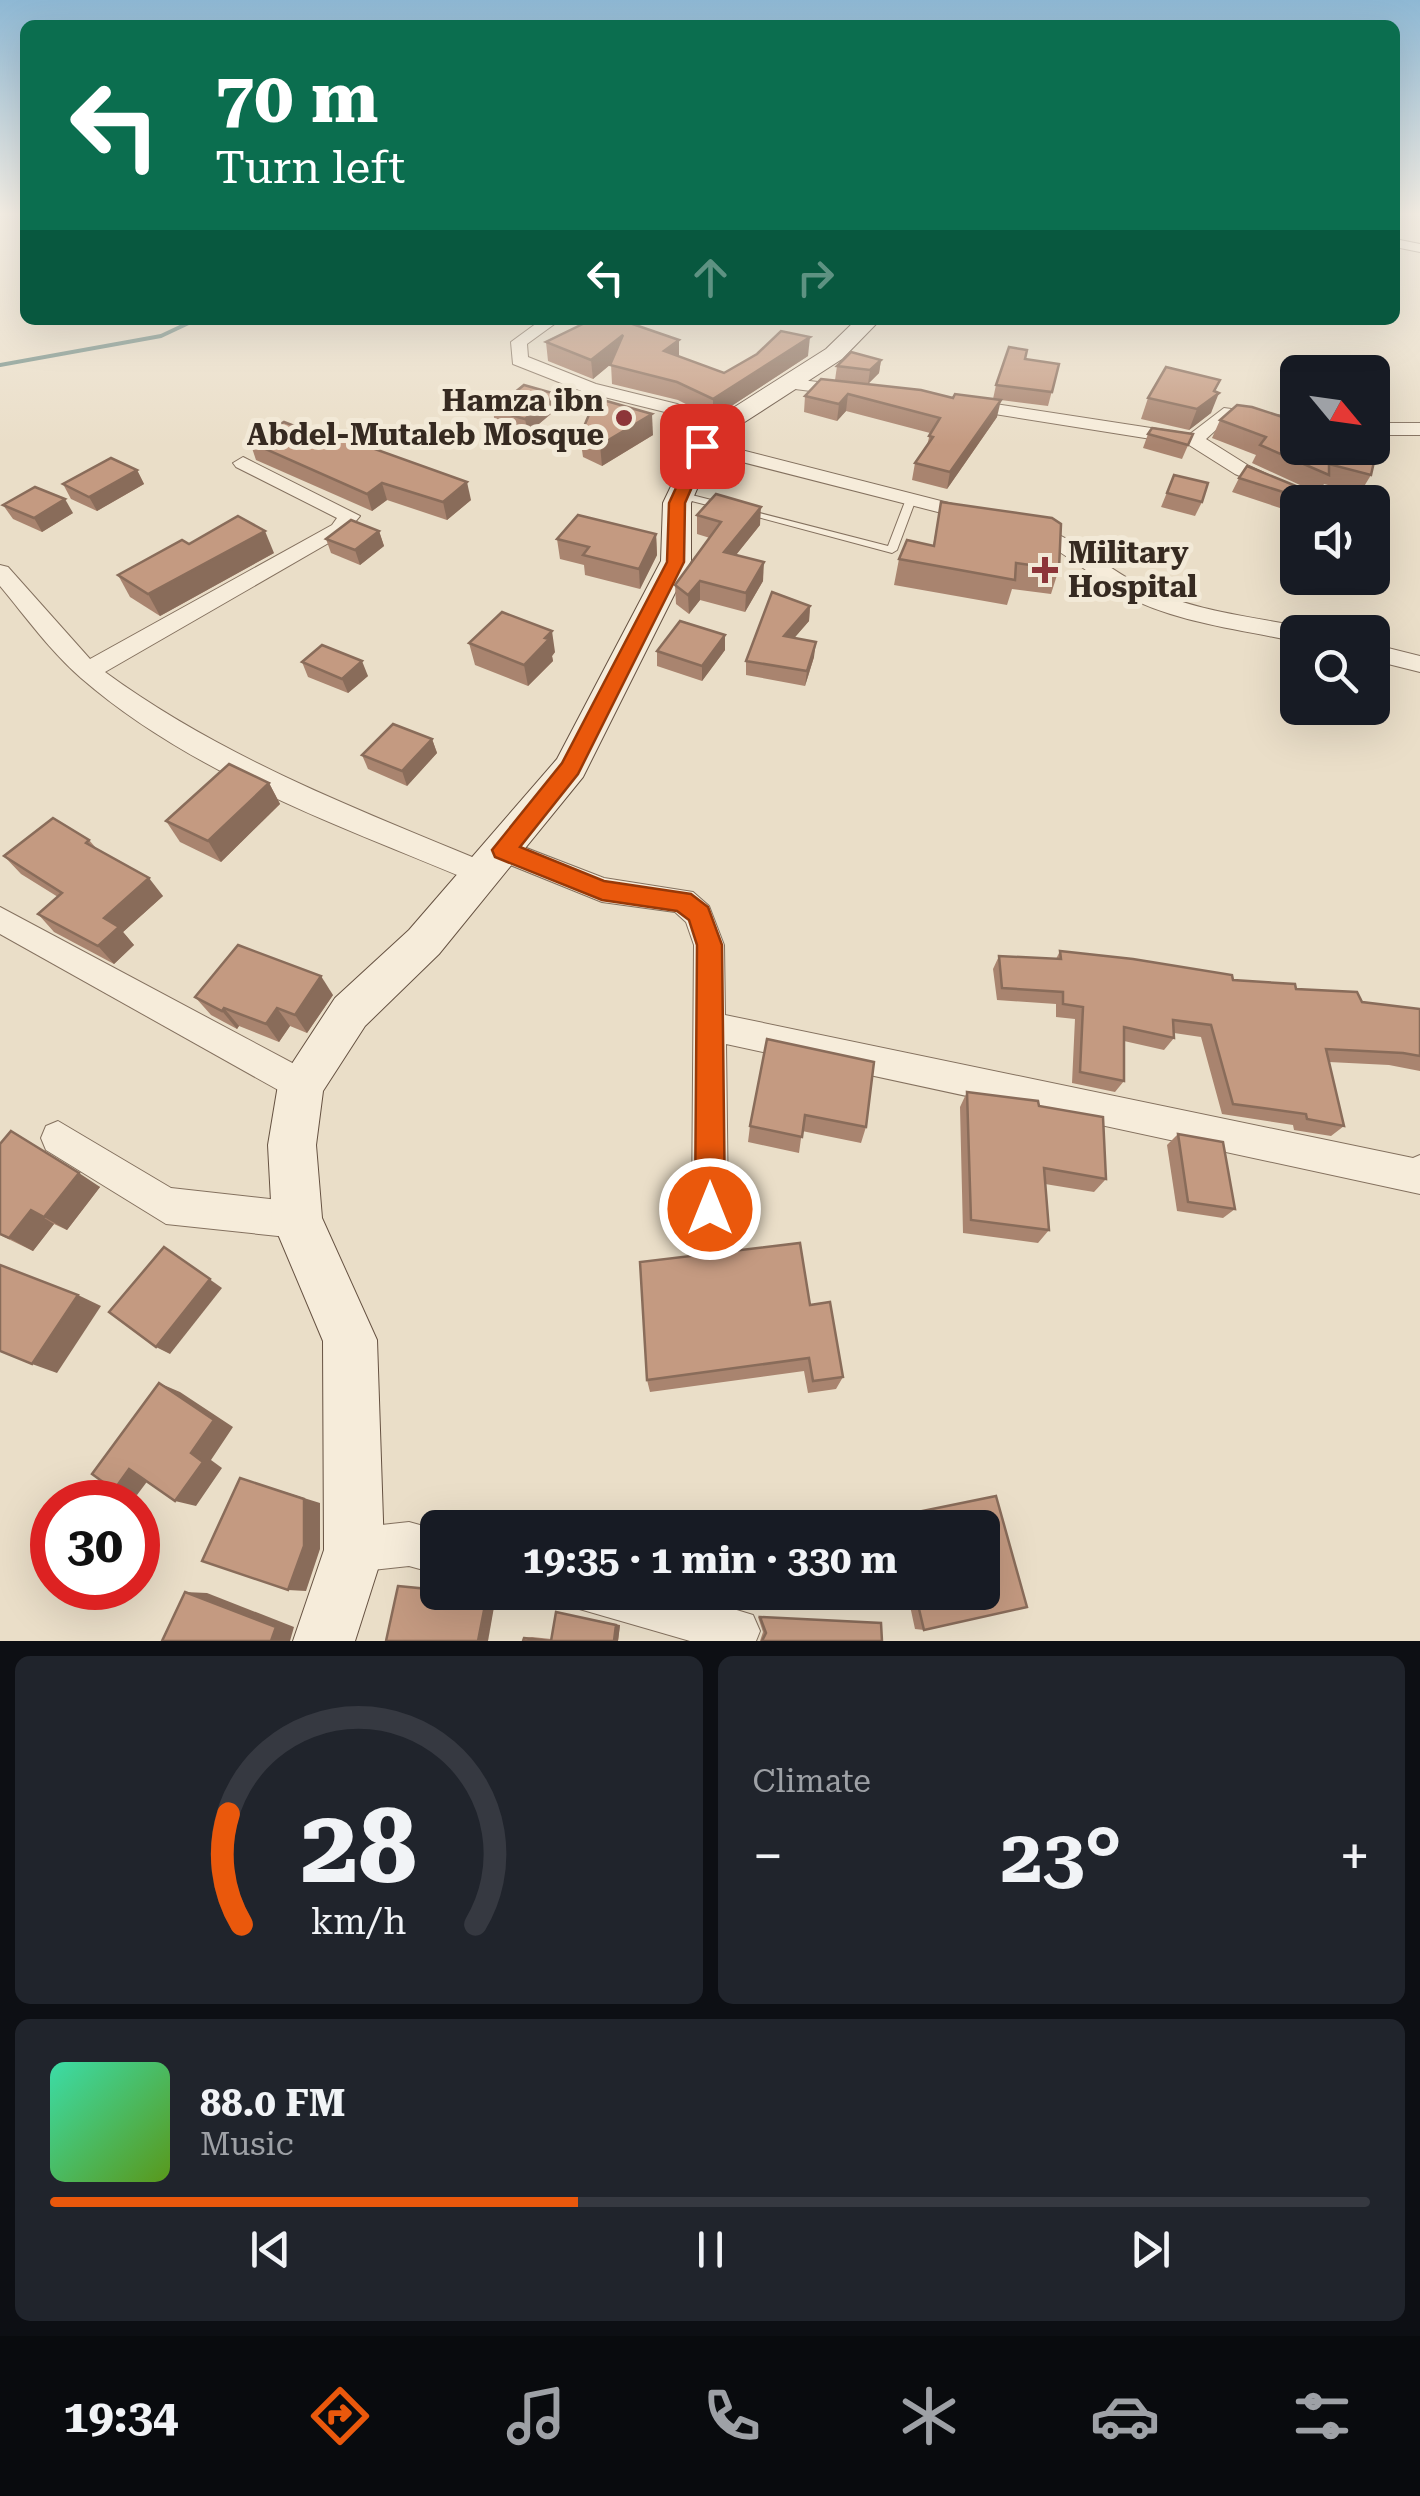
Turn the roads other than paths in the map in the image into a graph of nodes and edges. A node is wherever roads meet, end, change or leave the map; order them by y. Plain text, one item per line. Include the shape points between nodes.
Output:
1 (544, 325) edge
2 (865, 325) edge
3 (793, 384) junction
4 (880, 395) edge
5 (941, 401) edge
6 (1280, 421) edge
7 (1420, 429) edge
8 (1390, 430) edge
9 (711, 438) junction
10 (1194, 440) junction
11 (243, 464) dead end
12 (1280, 486) edge
13 (680, 496) junction
14 (910, 499) junction
15 (0, 572) edge
16 (1280, 630) edge
17 (1390, 656) edge
18 (1420, 664) edge
19 (88, 670) junction
20 (494, 862) junction
21 (0, 919) edge
22 (710, 1026) junction
23 (301, 1085) junction
24 (58, 1138) dead end
25 (1420, 1174) edge
26 (710, 1209) dead end
27 (297, 1220) junction
28 (420, 1547) edge
29 (354, 1550) junction
30 (659, 1610) edge
31 (738, 1631) dead end
32 (324, 1641) edge

1 - 9 street via 519,342 519,360 590,388 671,408
2 - 3 street
3 - 4 street
3 - 9 street
5 - 10 street
6 - 10 street via 1224,412
7 - 8 street
9 - 13 street
9 - 14 street
10 - 12 street
11 - 19 street via 350,516 340,529
13 - 14 lane via 892,550
13 - 20 street via 676,562 570,768
14 - 16 street via 1054,536 1133,591 1164,604
15 - 19 street
17 - 18 street
19 - 20 street via 153,721 232,766
20 - 22 street via 602,890 683,902 699,914 709,945
20 - 23 street via 350,1012
21 - 23 street
22 - 25 street
22 - 26 street
23 - 27 street via 292,1145
24 - 27 street via 166,1206
27 - 29 street via 350,1340
28 - 29 street
29 - 32 street
30 - 31 street

